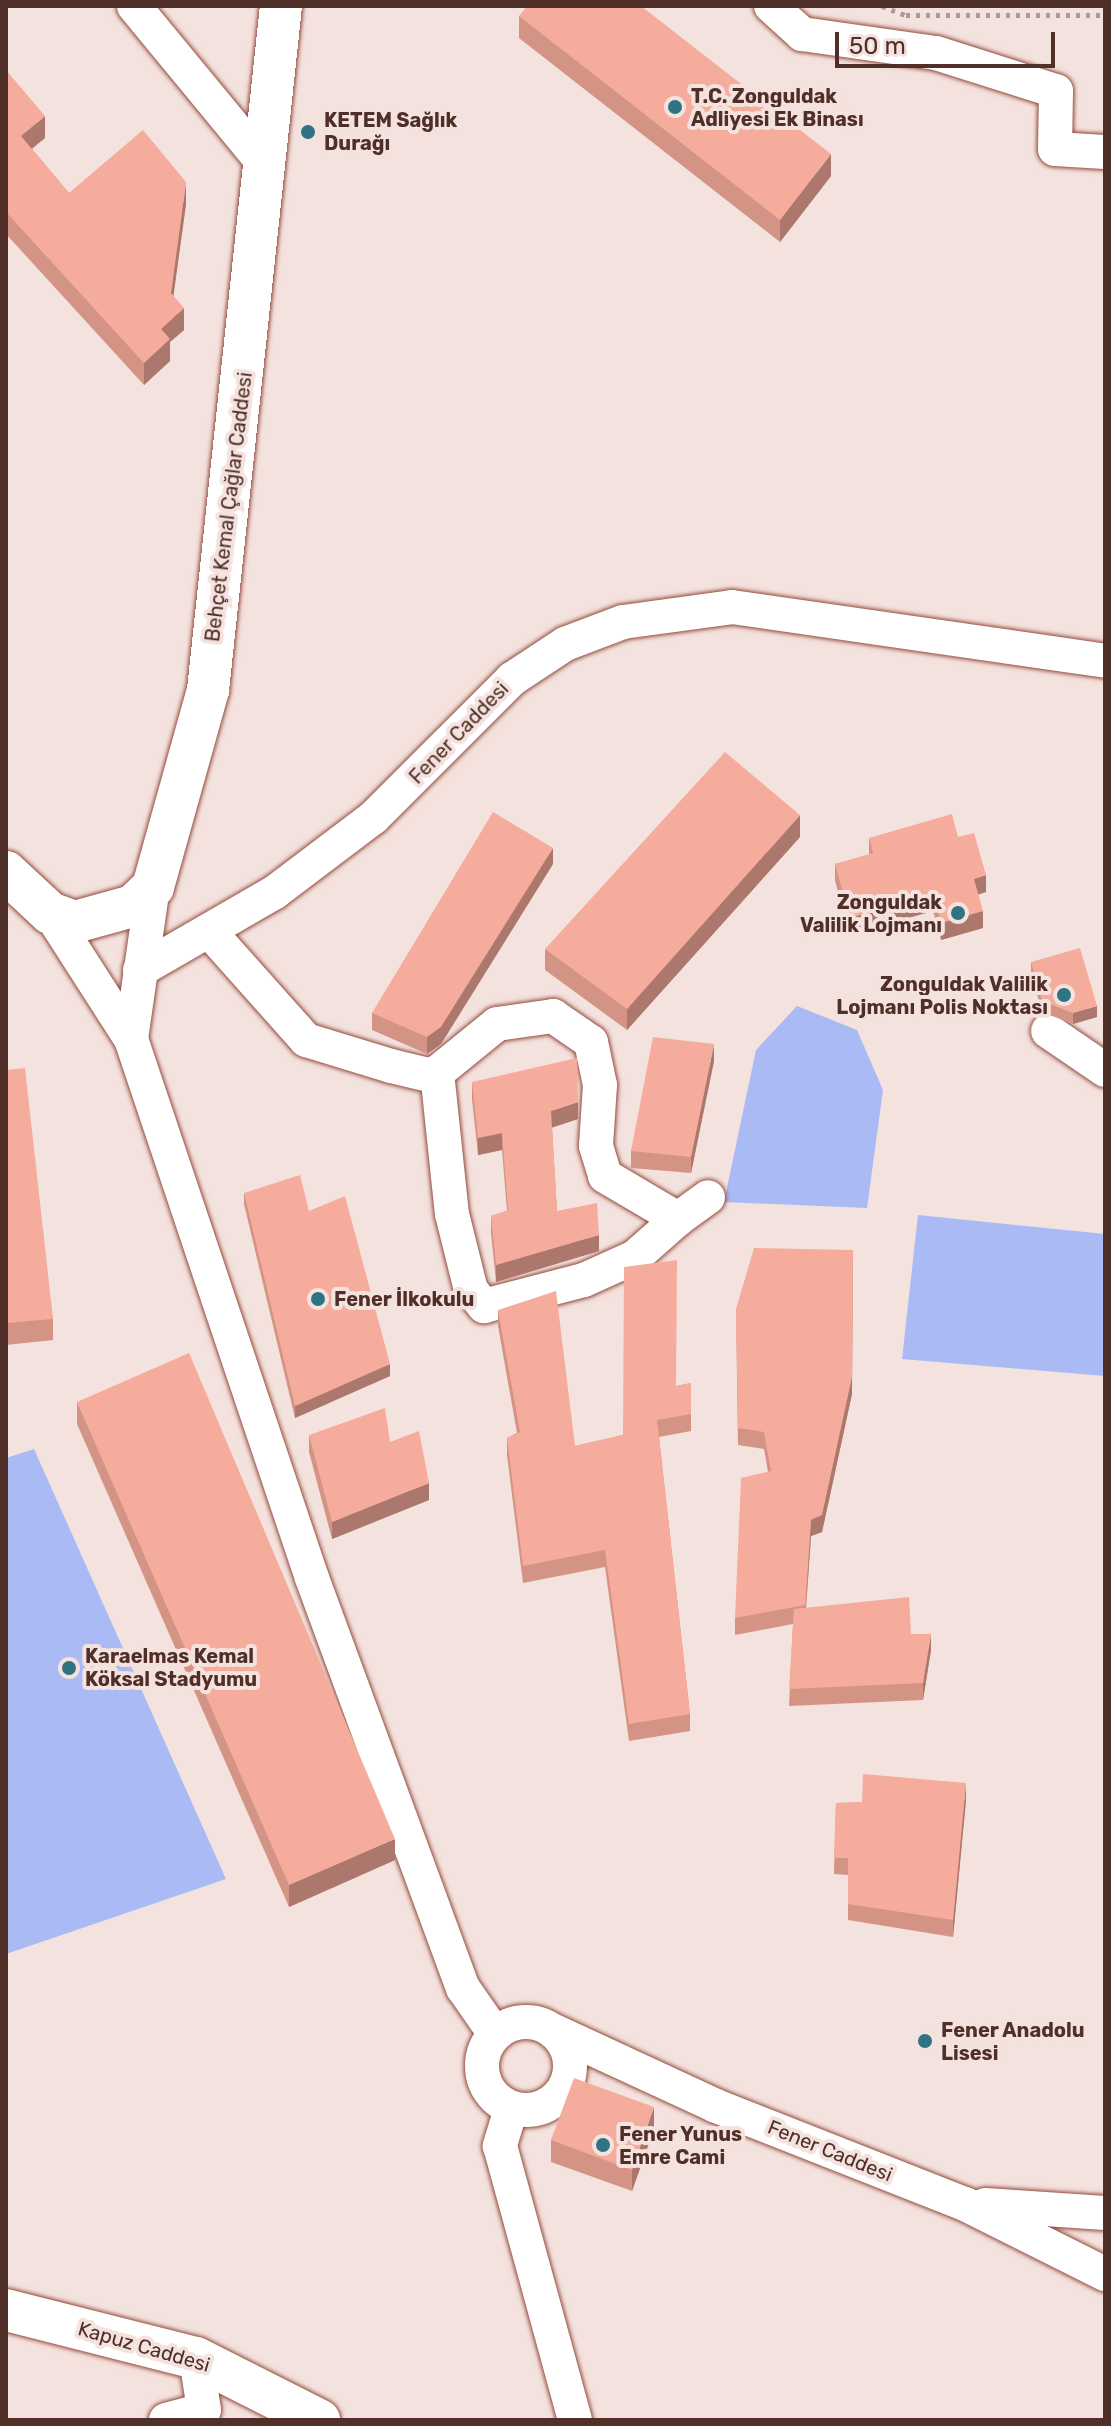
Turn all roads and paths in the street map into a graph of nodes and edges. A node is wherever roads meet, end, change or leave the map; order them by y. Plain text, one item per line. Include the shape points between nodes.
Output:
1 (134, 6) edge
2 (281, 6) edge
3 (771, 6) edge
4 (882, 6) edge
5 (1105, 15) edge
6 (1105, 152) edge
7 (260, 159) junction
8 (1105, 661) edge
9 (6, 872) edge
10 (153, 887) junction
11 (50, 913) junction
12 (209, 931) junction
13 (140, 970) junction
14 (1048, 1031) dead end
15 (131, 1039) junction
16 (1105, 1070) edge
17 (437, 1072) junction
18 (708, 1197) dead end
19 (678, 1219) junction
20 (554, 2031) junction
21 (495, 2034) junction
22 (511, 2109) junction
23 (965, 2204) junction
24 (1105, 2213) edge
25 (1105, 2274) edge
26 (6, 2310) edge
27 (196, 2358) junction
28 (166, 2420) edge
29 (319, 2420) edge
30 (575, 2420) edge

1 - 7 street
2 - 7 main road, Behçet Kemal Çağlar Caddesi
3 - 6 street via 802,34 936,53 1056,91 1055,149
4 - 5 path via 906,15
7 - 10 main road, Behçet Kemal Çağlar Caddesi via 257,257 208,690
8 - 12 street, Fener Caddesi via 732,607 623,622 565,644 512,679 373,818
9 - 11 main road
10 - 11 main road via 109,916 75,922
10 - 13 street
11 - 15 street
12 - 13 street, Fener Caddesi
12 - 17 street via 306,1040
13 - 15 street
14 - 16 street
15 - 21 street via 312,1578 463,1988
17 - 19 street via 497,1024 553,1016 591,1042 600,1085 596,1146 605,1176 651,1209
17 - 19 street via 452,1214 471,1290 484,1306 584,1280 635,1257
18 - 19 street
20 - 21 street via 530,2022
20 - 22 street via 569,2054 561,2094 539,2109
20 - 23 street, Fener Caddesi via 716,2106
21 - 22 street via 482,2076
22 - 30 street via 500,2146
23 - 24 street
23 - 25 street, Fener Caddesi
26 - 27 main road, Kapuz Caddesi
27 - 28 street via 204,2410
27 - 29 main road, Kapuz Caddesi

